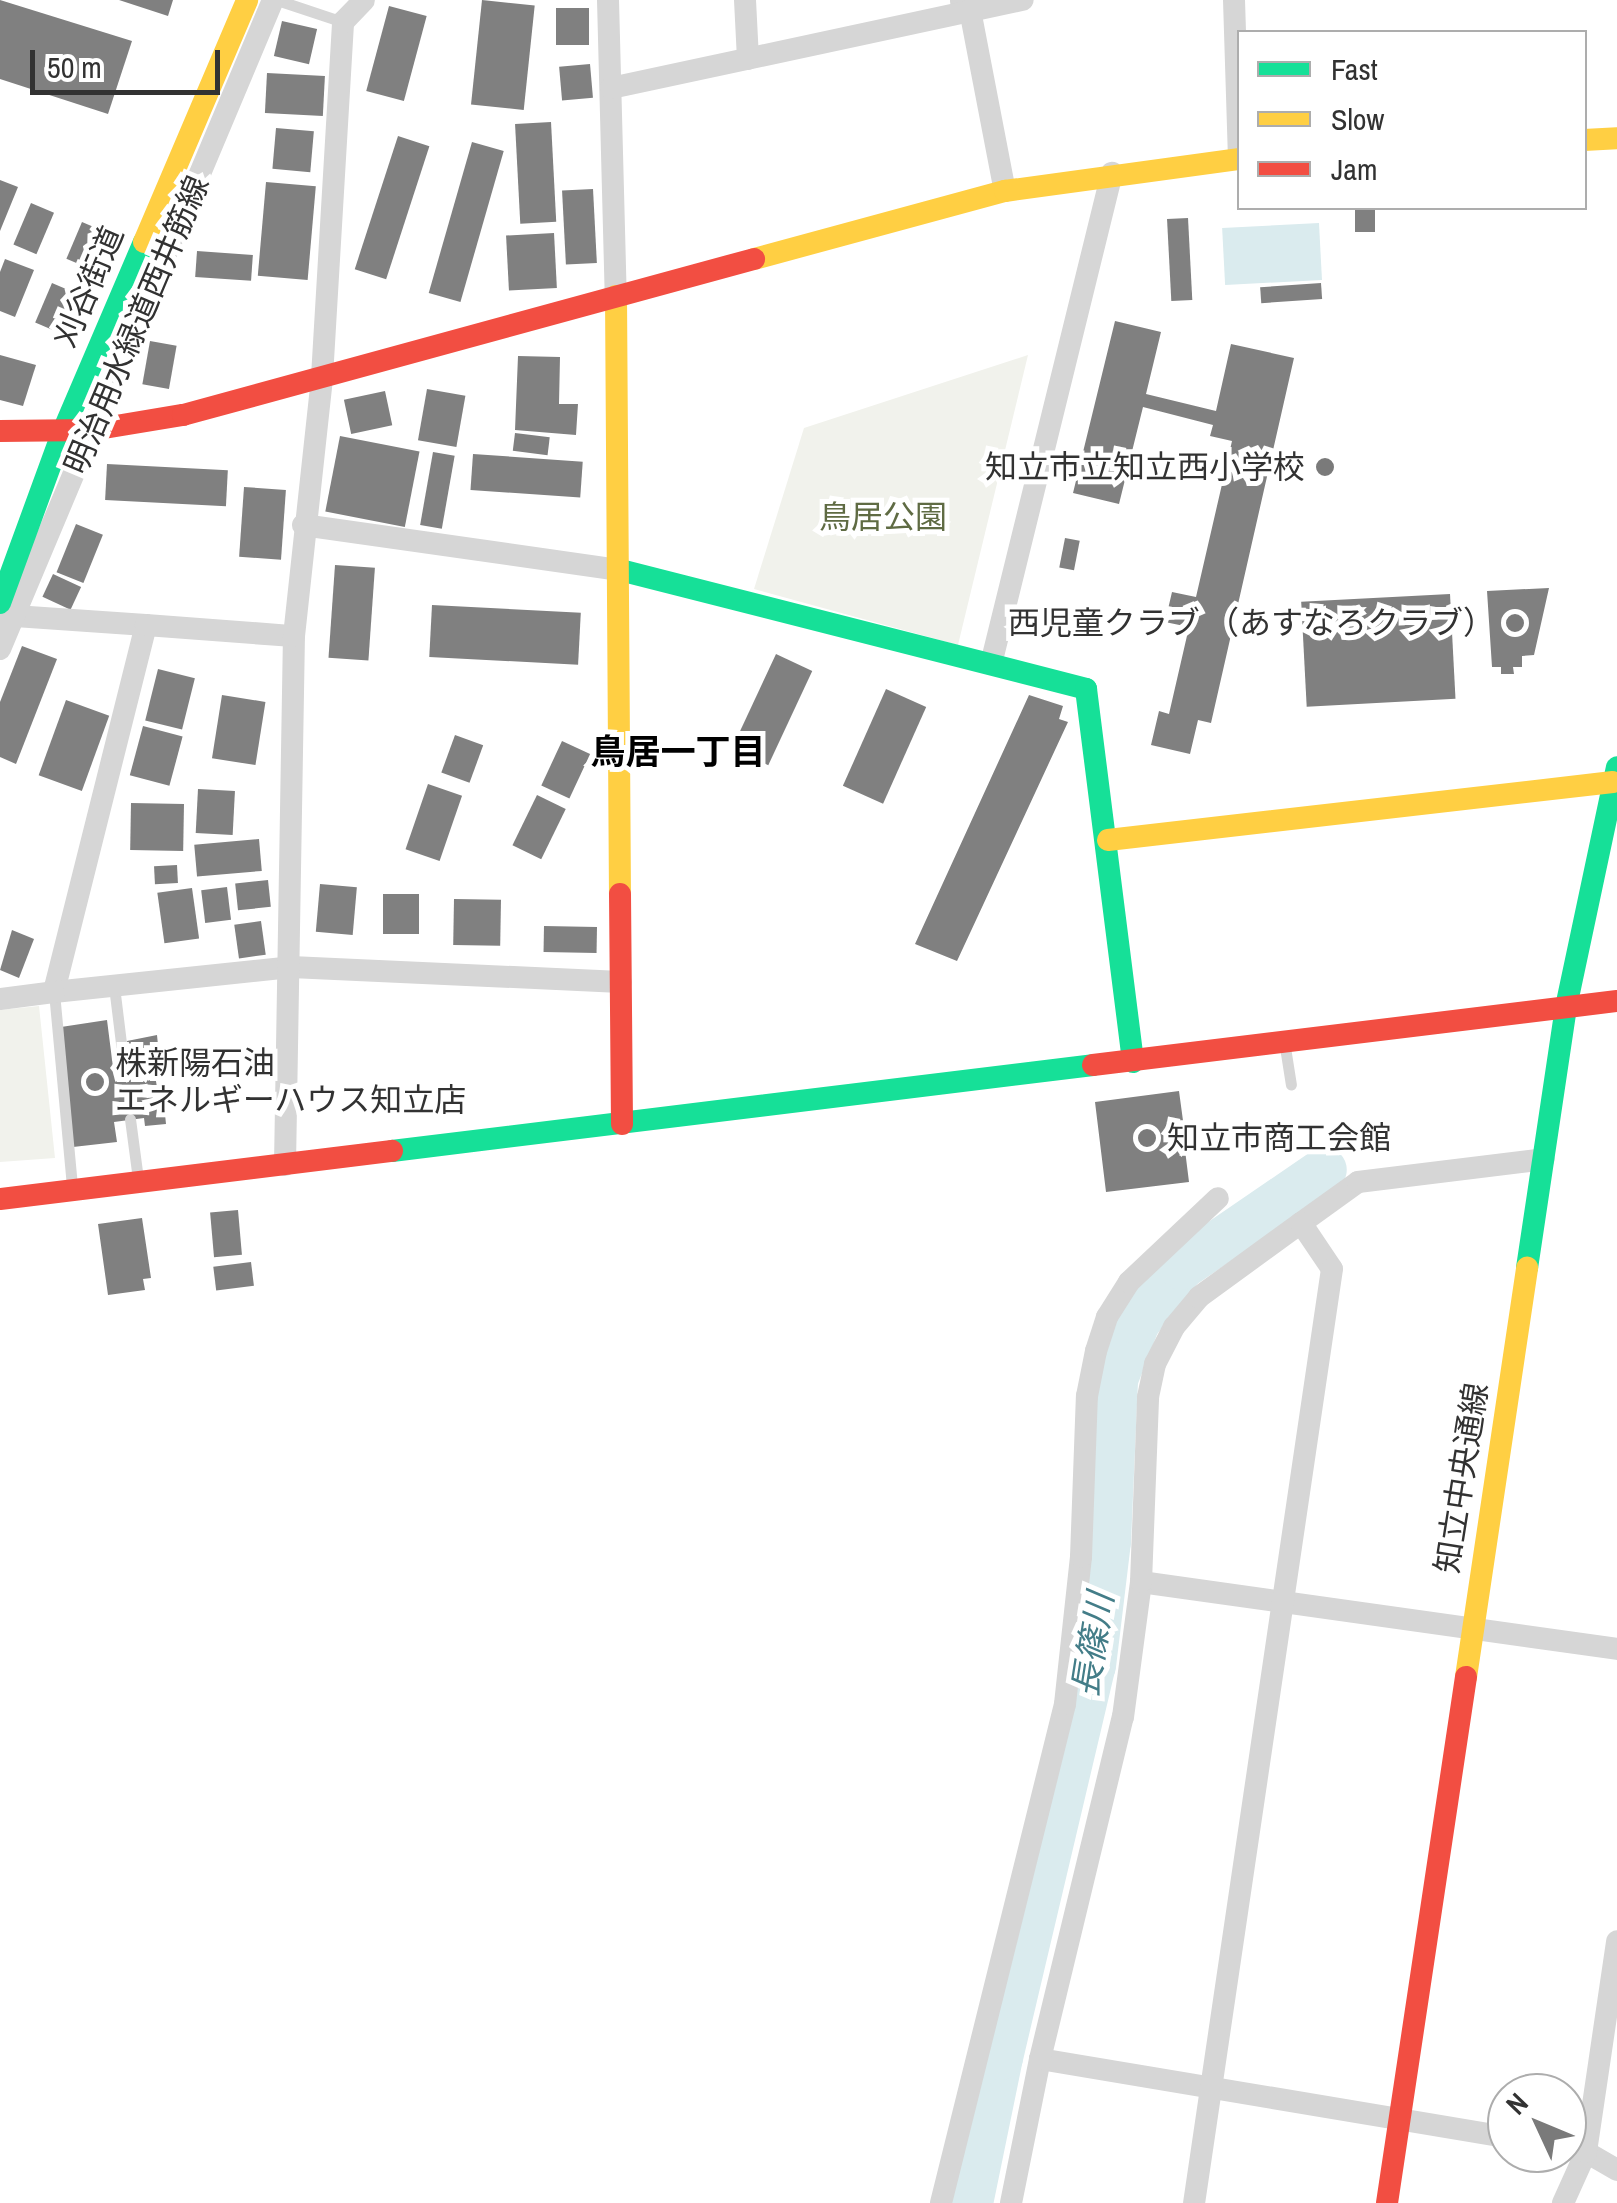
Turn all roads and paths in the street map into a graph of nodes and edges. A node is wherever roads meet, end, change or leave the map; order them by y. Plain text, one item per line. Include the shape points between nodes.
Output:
1 (248, 0) edge
2 (275, 0) edge
3 (364, 0) edge
4 (608, 0) edge
5 (745, 0) edge
6 (1023, 0) edge
7 (1234, 0) edge
8 (965, 5) edge
9 (343, 22) junction
10 (748, 59) junction
11 (611, 88) junction
12 (1237, 95) edge
13 (1617, 138) edge
14 (1587, 140) edge
15 (1237, 159) edge
16 (1112, 172) junction
17 (1005, 191) junction
18 (616, 296) junction
19 (322, 377) junction
20 (92, 430) junction
21 (0, 431) edge
22 (63, 432) junction
23 (303, 525) junction
24 (620, 570) junction
25 (5, 612) edge
26 (146, 626) junction
27 (294, 636) junction
28 (0, 649) edge
29 (991, 664) junction
30 (1615, 774) edge
31 (1108, 840) junction
32 (291, 967) junction
33 (621, 982) junction
34 (114, 986) junction
35 (54, 992) junction
36 (0, 999) edge
37 (1617, 1000) edge
38 (1566, 1007) junction
39 (1284, 1043) junction
40 (1133, 1062) junction
41 (125, 1075) dead end
42 (1290, 1085) dead end
43 (130, 1120) dead end
44 (622, 1124) junction
45 (1544, 1160) junction
46 (285, 1165) junction
47 (138, 1183) junction
48 (72, 1191) junction
49 (1218, 1198) dead end
50 (0, 1199) edge
51 (1302, 1222) junction
52 (1142, 1582) junction
53 (1284, 1604) junction
54 (1471, 1629) junction
55 (1617, 1649) edge
56 (1617, 1941) edge
57 (1040, 2059) junction
58 (1211, 2089) junction
59 (1587, 2098) edge
60 (1400, 2115) junction
61 (1487, 2133) edge
62 (1587, 2155) edge
63 (1617, 2170) edge
64 (1571, 2173) edge
65 (942, 2203) edge
66 (1011, 2203) edge
67 (1194, 2203) edge
68 (1387, 2203) edge
69 (1563, 2203) edge

1 - 22 street, 刈谷街道
2 - 9 lane
2 - 20 street, 明治用水緑道西井筋線
3 - 9 street
4 - 11 street
5 - 10 street
6 - 8 street
7 - 12 street
8 - 10 street
8 - 17 street
9 - 19 street
10 - 11 street
11 - 18 street
13 - 14 street
15 - 16 street
16 - 17 street
16 - 29 street
17 - 18 street
18 - 19 street
18 - 24 street
19 - 20 street via 183,415
19 - 23 street
20 - 22 street
20 - 25 street, 明治用水緑道西井筋線
21 - 22 street
22 - 25 street, 刈谷街道
23 - 24 street
23 - 27 street
24 - 29 street
24 - 33 street
25 - 26 street
25 - 28 street, 明治用水緑道西井筋線
26 - 27 street
26 - 35 street
27 - 32 street
29 - 31 street via 1086,689
30 - 31 street
30 - 38 street, 知立中央通線
31 - 40 street
32 - 33 street
32 - 34 street
32 - 46 street
33 - 44 street
34 - 35 street
34 - 41 lane
35 - 36 street
35 - 48 lane
37 - 38 street
38 - 39 street
38 - 45 street, 知立中央通線
39 - 40 street
39 - 42 lane
40 - 44 street
43 - 47 lane
44 - 46 street
45 - 51 street via 1358,1182
45 - 54 street, 知立中央通線
46 - 47 street
47 - 48 street
48 - 50 street
49 - 65 street via 1130,1282 1107,1317 1096,1351 1065,1704
51 - 52 street via 1200,1296 1155,1364
51 - 53 street via 1332,1270
52 - 53 street
52 - 57 street via 1123,1717
53 - 54 street
53 - 58 street
54 - 55 street
54 - 60 street, 知立中央通線
56 - 59 street
57 - 58 street
57 - 66 street
58 - 60 street
58 - 67 street
60 - 61 street
60 - 68 street, 知立中央通線
62 - 63 street
64 - 69 street

